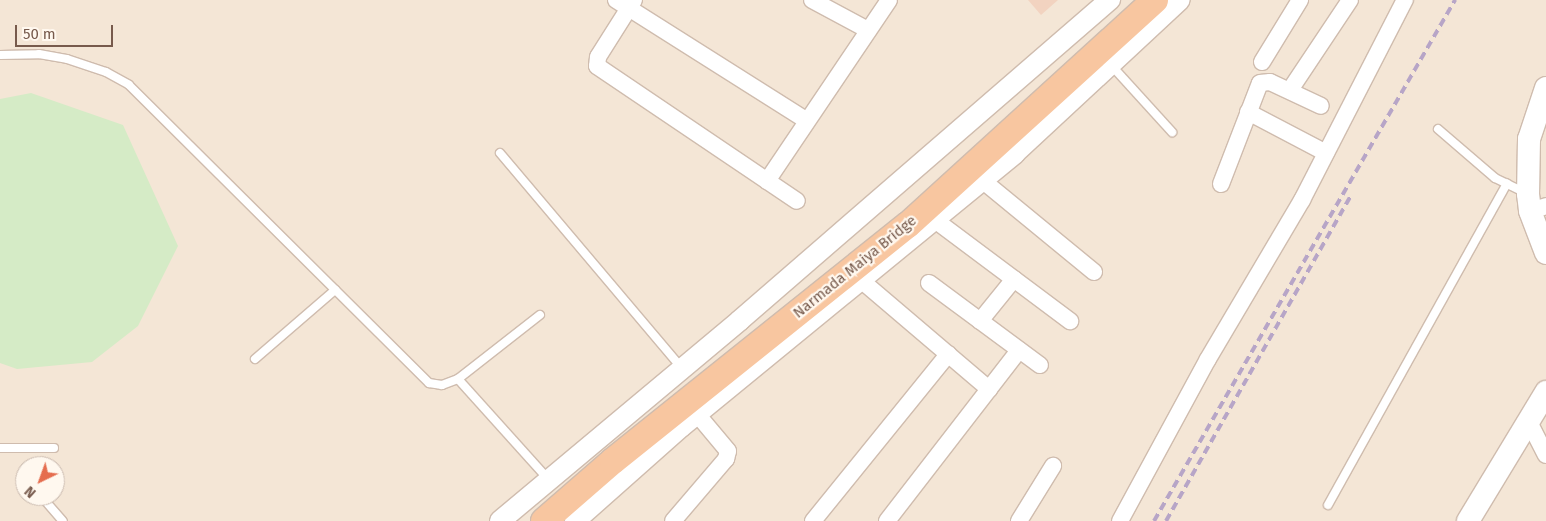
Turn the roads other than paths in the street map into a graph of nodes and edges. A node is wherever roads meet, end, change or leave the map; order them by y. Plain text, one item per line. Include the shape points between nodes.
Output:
1 (812, 0) edge
2 (889, 0) edge
3 (1110, 0) edge
4 (1131, 0) edge
5 (1155, 0) edge
6 (1180, 0) edge
7 (1300, 0) edge
8 (1350, 0) edge
9 (1406, 0) edge
10 (627, 3) edge
11 (868, 30) junction
12 (0, 55) edge
13 (1262, 62) dead end
14 (1110, 64) junction
15 (1546, 88) edge
16 (1290, 90) junction
17 (1320, 106) dead end
18 (1248, 112) junction
19 (806, 120) junction
20 (1438, 129) dead end
21 (1172, 132) dead end
22 (1326, 153) junction
23 (500, 154) dead end
24 (982, 180) junction
25 (767, 181) junction
26 (1221, 184) dead end
27 (1507, 184) junction
28 (797, 201) dead end
29 (1534, 204) edge
30 (935, 220) junction
31 (1546, 253) edge
32 (1094, 272) dead end
33 (1014, 278) junction
34 (862, 281) junction
35 (929, 283) dead end
36 (335, 290) junction
37 (540, 315) dead end
38 (980, 321) junction
39 (1070, 321) dead end
40 (1018, 350) junction
41 (948, 354) junction
42 (255, 359) dead end
43 (1040, 366) dead end
44 (682, 368) junction
45 (458, 380) junction
46 (989, 389) junction
47 (1546, 392) edge
48 (697, 414) junction
49 (1529, 422) junction
50 (0, 448) edge
51 (54, 448) dead end
52 (1546, 455) edge
53 (1053, 466) dead end
54 (548, 480) junction
55 (1328, 505) dead end
56 (50, 506) edge
57 (63, 521) edge
58 (500, 521) edge
59 (522, 521) edge
60 (544, 521) edge
61 (574, 521) edge
62 (673, 521) edge
63 (813, 521) edge
64 (887, 521) edge
65 (1019, 521) edge
66 (1120, 521) edge
67 (1468, 521) edge

1 - 11 street
2 - 11 street
3 - 44 street
4 - 59 highway via 920,194
5 - 60 highway, Narmada Maiya Bridge via 908,225 613,461
6 - 14 street
7 - 13 street
8 - 16 street
9 - 22 street
10 - 19 street
10 - 25 street via 598,57 597,66
11 - 19 street
12 - 36 lane via 39,54 68,59 106,72 129,85
14 - 21 lane
14 - 24 street
15 - 29 main road via 1528,139
16 - 17 street
16 - 18 street via 1270,82 1260,84
18 - 22 street
18 - 26 street
19 - 25 street
20 - 27 lane via 1478,165
22 - 66 street
23 - 44 lane
24 - 30 street
24 - 32 street
25 - 28 street
27 - 29 lane
27 - 55 lane
29 - 31 main road
30 - 33 street
30 - 34 street
33 - 38 street
33 - 39 street
34 - 41 street
34 - 48 street
35 - 38 street
36 - 42 lane
36 - 45 lane via 429,383 442,385
37 - 45 lane
38 - 40 street
40 - 43 street
40 - 46 street
41 - 46 street
41 - 63 street
44 - 54 street
45 - 54 lane
46 - 64 street
47 - 49 main road
48 - 61 street
48 - 62 street via 728,451 726,458
49 - 52 street
49 - 67 main road
50 - 51 lane
53 - 65 street
54 - 58 street
56 - 57 lane

